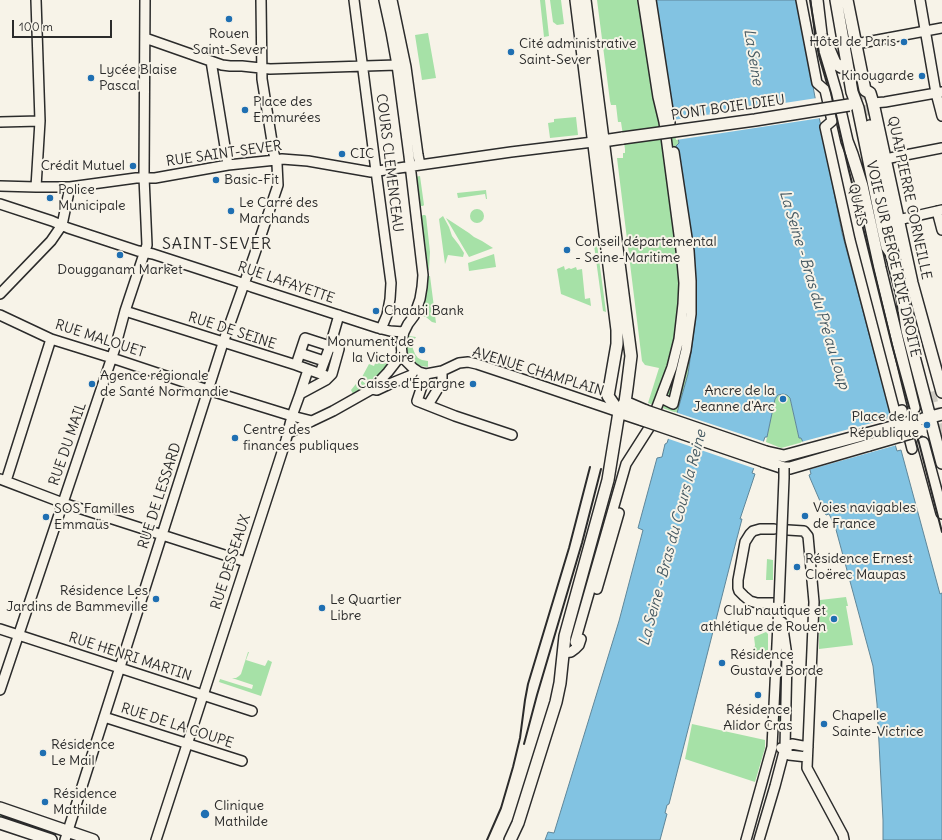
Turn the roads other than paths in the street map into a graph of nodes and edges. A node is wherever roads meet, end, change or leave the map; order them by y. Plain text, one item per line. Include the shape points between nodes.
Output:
1 (36, 0) edge
2 (145, 0) edge
3 (261, 0) edge
4 (354, 0) edge
5 (384, 0) edge
6 (392, 0) edge
7 (576, 0) edge
8 (585, 0) edge
9 (644, 0) edge
10 (651, 0) edge
11 (801, 0) edge
12 (817, 0) edge
13 (836, 0) edge
14 (847, 0) edge
15 (920, 0) edge
16 (942, 28) edge
17 (925, 30) junction
18 (145, 38) junction
19 (856, 44) junction
20 (211, 61) junction
21 (397, 65) junction
22 (363, 66) junction
23 (841, 67) tunnel mouth
24 (262, 68) junction
25 (939, 93) edge
26 (873, 103) junction
27 (853, 104) junction
28 (942, 116) edge
29 (40, 121) junction
30 (0, 122) edge
31 (870, 126) tunnel mouth
32 (598, 141) junction
33 (942, 148) edge
34 (885, 159) junction
35 (276, 160) junction
36 (228, 165) junction
37 (420, 165) junction
38 (410, 167) junction
39 (376, 171) junction
40 (144, 177) junction
41 (0, 186) edge
42 (36, 187) junction
43 (70, 187) junction
44 (604, 189) junction
45 (0, 204) edge
46 (940, 211) edge
47 (894, 222) junction
48 (62, 226) junction
49 (942, 230) edge
50 (145, 252) junction
51 (891, 253) junction
52 (244, 284) junction
53 (0, 294) edge
54 (902, 295) junction
55 (126, 311) junction
56 (0, 315) edge
57 (339, 315) junction
58 (381, 329) junction
59 (404, 332) junction
60 (51, 339) junction
61 (223, 343) junction
62 (330, 346) junction
63 (300, 353) junction
64 (616, 353) junction
65 (402, 354) junction
66 (631, 356) junction
67 (112, 358) junction
68 (324, 361) junction
69 (296, 365) junction
70 (446, 369) junction
71 (308, 370) junction
72 (320, 373) junction
73 (422, 373) junction
74 (329, 377) junction
75 (372, 389) junction
76 (208, 390) junction
77 (935, 392) edge
78 (300, 394) junction
79 (661, 398) junction
80 (624, 402) junction
81 (428, 405) junction
82 (914, 408) dead end
83 (619, 412) junction
84 (942, 414) edge
85 (292, 416) junction
86 (645, 416) junction
87 (312, 421) junction
88 (928, 424) edge
89 (287, 434) junction
90 (512, 435) dead end
91 (924, 443) dead end
92 (912, 449) dead end
93 (784, 456) junction
94 (942, 463) edge
95 (784, 468) junction
96 (3, 480) edge
97 (63, 503) junction
98 (619, 513) dead end
99 (942, 513) edge
100 (774, 529) dead end
101 (788, 530) dead end
102 (162, 535) junction
103 (246, 562) junction
104 (779, 605) junction
105 (0, 629) edge
106 (18, 635) junction
107 (575, 642) dead end
108 (563, 654) junction
109 (120, 668) junction
110 (0, 690) edge
111 (203, 696) junction
112 (252, 711) dead end
113 (104, 717) junction
114 (188, 744) junction
115 (772, 747) junction
116 (808, 747) junction
117 (785, 748) junction
118 (807, 757) junction
119 (242, 761) dead end
120 (0, 808) edge
121 (754, 811) junction
122 (767, 816) junction
123 (0, 823) edge
124 (66, 835) edge
125 (51, 840) edge
126 (93, 840) edge
127 (156, 840) edge
128 (510, 840) edge
129 (746, 840) edge
130 (759, 840) edge
131 (844, 840) edge

1 - 29 street
2 - 18 street, RUE DU MAIL
3 - 24 street
4 - 22 street, COURS CLEMENCEAU
5 - 21 street, COURS CLEMENCEAU
6 - 37 street, COURS CLEMENCEAU via 406,67
7 - 32 main road
8 - 32 main road
9 - 79 street via 664,122 684,283 679,339
10 - 79 street via 688,243 691,282 691,314 686,350 673,404
11 - 92 street, QUAIS via 817,83 825,90 832,121 825,127 850,240 894,396 895,412 902,410
12 - 23 main road via 829,50 835,63
12 - 82 main road, VOIE SUR BERGE RIVE DROITE via 825,55 847,141 862,186
13 - 27 main road, QUAI PIERRE CORNEILLE
14 - 19 main road, QUAI PIERRE CORNEILLE
15 - 17 street
16 - 17 street
17 - 19 street
17 - 25 street
18 - 20 street
18 - 40 street, RUE DU MAIL
19 - 26 main road, QUAI PIERRE CORNEILLE via 865,90 870,93
20 - 24 street via 222,65
20 - 36 street
21 - 22 street
21 - 38 street, COURS CLEMENCEAU
22 - 24 street
22 - 39 street, COURS CLEMENCEAU
24 - 35 street
25 - 26 street
25 - 28 street
26 - 27 main road, PONT BOIELDIEU
26 - 34 main road, QUAI PIERRE CORNEILLE
27 - 32 main road, PONT BOIELDIEU, bridge
27 - 51 main road, QUAI PIERRE CORNEILLE via 859,114 887,247
29 - 30 street
29 - 42 street
31 - 47 main road
32 - 37 street, RUE SAINT-SEVER
32 - 44 main road
33 - 34 street
34 - 47 main road, QUAI PIERRE CORNEILLE
35 - 36 street, RUE SAINT-SEVER
35 - 39 street, RUE SAINT-SEVER
35 - 52 street, RUE DE LESSARD via 278,185
36 - 40 street, RUE SAINT-SEVER via 155,178
37 - 38 street, RUE SAINT-SEVER
38 - 39 street, RUE SAINT-SEVER
38 - 59 street, COURS CLEMENCEAU via 423,280 414,316
39 - 58 street, COURS CLEMENCEAU via 391,283 387,315
40 - 43 street, RUE SAINT-SEVER
40 - 50 street, RUE DU MAIL via 147,244
41 - 42 street, RUE SAINT-SEVER
42 - 43 street, RUE SAINT-SEVER
43 - 48 street
44 - 64 main road via 617,330
44 - 66 main road
45 - 48 street, RUE LAFAYETTE
46 - 47 street
46 - 49 street
47 - 51 main road
47 - 77 main road, QUAI PIERRE CORNEILLE via 895,236 906,254 924,324
48 - 50 street, RUE LAFAYETTE
48 - 53 street
50 - 52 street, RUE LAFAYETTE
50 - 55 street, RUE DU MAIL
51 - 54 main road, QUAI PIERRE CORNEILLE
52 - 57 street, RUE LAFAYETTE
52 - 61 street, RUE DE LESSARD
54 - 77 main road
54 - 88 main road, QUAI PIERRE CORNEILLE via 906,330
55 - 61 street, RUE DE SEINE
55 - 67 street, RUE DU MAIL
56 - 60 street, RUE MALOUET
57 - 58 street, RUE LAFAYETTE
57 - 62 street
58 - 59 street, RUE LAFAYETTE
59 - 65 street
60 - 67 street, RUE MALOUET
60 - 96 street
61 - 69 street, RUE DE SEINE
61 - 76 street, RUE DE LESSARD
62 - 63 street via 305,338
62 - 68 street
62 - 74 street via 339,349
63 - 68 street
63 - 69 street
64 - 66 main road
64 - 83 main road via 608,396
65 - 73 street via 408,364
65 - 75 street
66 - 80 main road
67 - 76 street, RUE MALOUET
67 - 97 street, RUE DU MAIL
68 - 72 street
69 - 71 street, RUE DE SEINE
70 - 73 street, AVENUE CHAMPLAIN
70 - 81 street via 442,382
70 - 83 street, AVENUE CHAMPLAIN via 459,363 477,364
71 - 72 street, RUE DE SEINE
71 - 78 street, RUE DESSEAUX
72 - 74 street, RUE DE SEINE
73 - 75 street via 377,390
73 - 81 street via 418,401
74 - 78 street
75 - 87 street
76 - 85 street, RUE MALOUET
76 - 102 street, RUE DE LESSARD
78 - 85 street, RUE DESSEAUX
79 - 107 street via 650,428 626,464
80 - 83 main road
80 - 86 main road
81 - 90 street
83 - 86 main road
83 - 108 main road via 608,480 570,613
84 - 88 main road
85 - 87 street, RUE MALOUET
85 - 89 street, RUE DESSEAUX
86 - 93 main road, bridge
86 - 95 main road, bridge
87 - 89 street
88 - 93 main road, bridge via 866,434
88 - 94 main road, QUAI PIERRE CORNEILLE
88 - 95 main road, bridge
89 - 103 street, RUE DESSEAUX
91 - 99 main road
93 - 95 street
95 - 104 street, bridge
96 - 97 street
97 - 102 street
97 - 106 street, RUE DU MAIL
98 - 108 street via 579,645 571,652
100 - 104 street via 756,530 747,537 738,584 742,594 750,601
101 - 116 street via 804,531 808,536 814,602
102 - 103 street
102 - 109 street, RUE DE LESSARD
103 - 111 street, RUE DESSEAUX
104 - 115 street
104 - 117 street via 787,656
105 - 106 street, RUE HENRI MARTIN
106 - 109 street, RUE HENRI MARTIN
106 - 110 street, RUE DU MAIL
108 - 128 main road via 556,702 518,823
109 - 111 street, RUE HENRI MARTIN
109 - 113 street, RUE DE LESSARD
111 - 112 street, RUE HENRI MARTIN
111 - 114 street, RUE DESSEAUX
113 - 114 street, RUE DE LA COUPE
113 - 124 street, RUE DE LESSARD
114 - 119 street, RUE DE LA COUPE
114 - 127 street, RUE DESSEAUX
115 - 117 street
115 - 121 street
116 - 117 street via 792,744
116 - 118 street
117 - 118 street via 789,755
117 - 122 street
118 - 131 street via 807,768
120 - 124 main road
121 - 122 street
121 - 129 street
122 - 130 street
123 - 125 main road
124 - 126 main road

